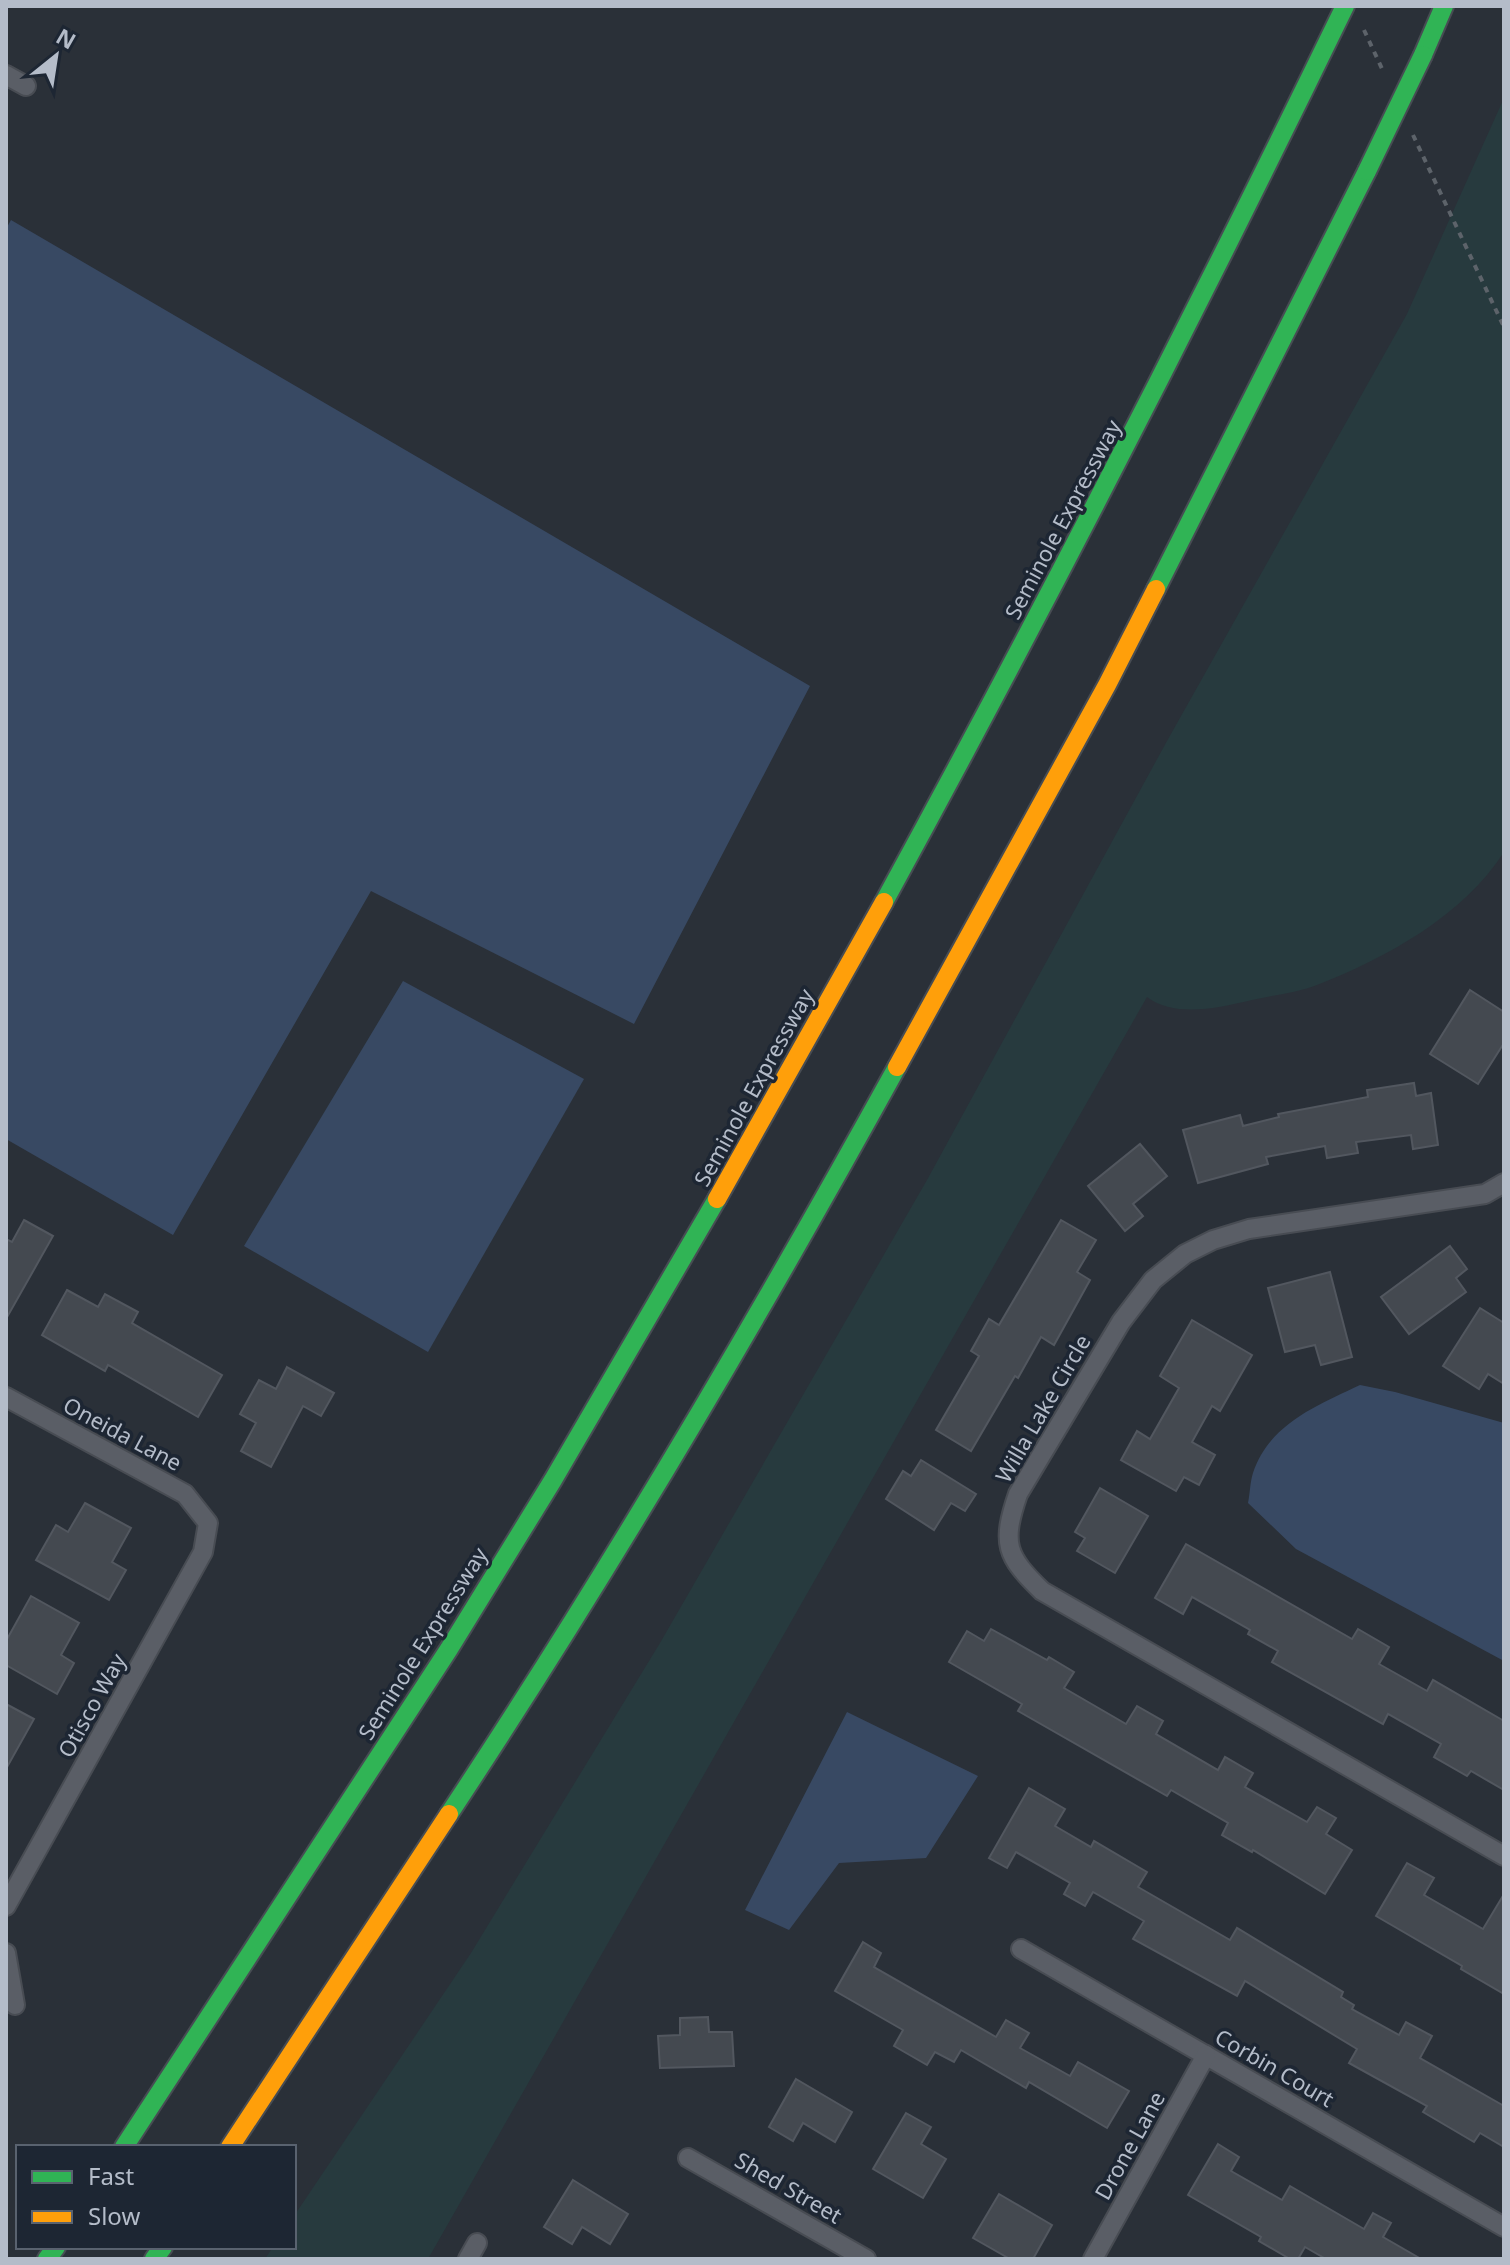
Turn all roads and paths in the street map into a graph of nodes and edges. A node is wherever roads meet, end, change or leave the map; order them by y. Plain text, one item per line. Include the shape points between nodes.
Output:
1 (1345, 6) edge
2 (1444, 6) edge
3 (1359, 20) dead end
4 (6, 75) edge
5 (1385, 75) dead end
6 (26, 86) dead end
7 (1411, 130) dead end
8 (1504, 327) edge
9 (1504, 1183) edge
10 (6, 1397) edge
11 (208, 1523) joint
12 (1504, 1856) edge
13 (6, 1906) edge
14 (1021, 1949) dead end
15 (6, 1953) edge
16 (15, 2005) dead end
17 (1206, 2055) junction
18 (125, 2145) edge
19 (231, 2145) edge
20 (688, 2158) dead end
21 (1504, 2227) edge
22 (866, 2259) edge
23 (1093, 2259) edge

1 - 18 highway, Seminole Expressway via 1136,428 926,829 717,1199 442,1659
2 - 19 highway, bridge via 1367,171 1107,685 787,1266 527,1696
3 - 5 path
4 - 6 street
7 - 8 path
9 - 12 street, Willa Lake Circle via 1485,1194 1249,1229 1185,1254 1153,1280 1121,1322 1018,1494 1008,1543 1017,1566 1042,1591
10 - 11 street, Oneida Lane via 185,1494
11 - 13 street, Otisco Way via 203,1552
14 - 17 street, Corbin Court
15 - 16 street
17 - 21 street, Corbin Court
17 - 23 street, Drone Lane
20 - 22 street, Shed Street

